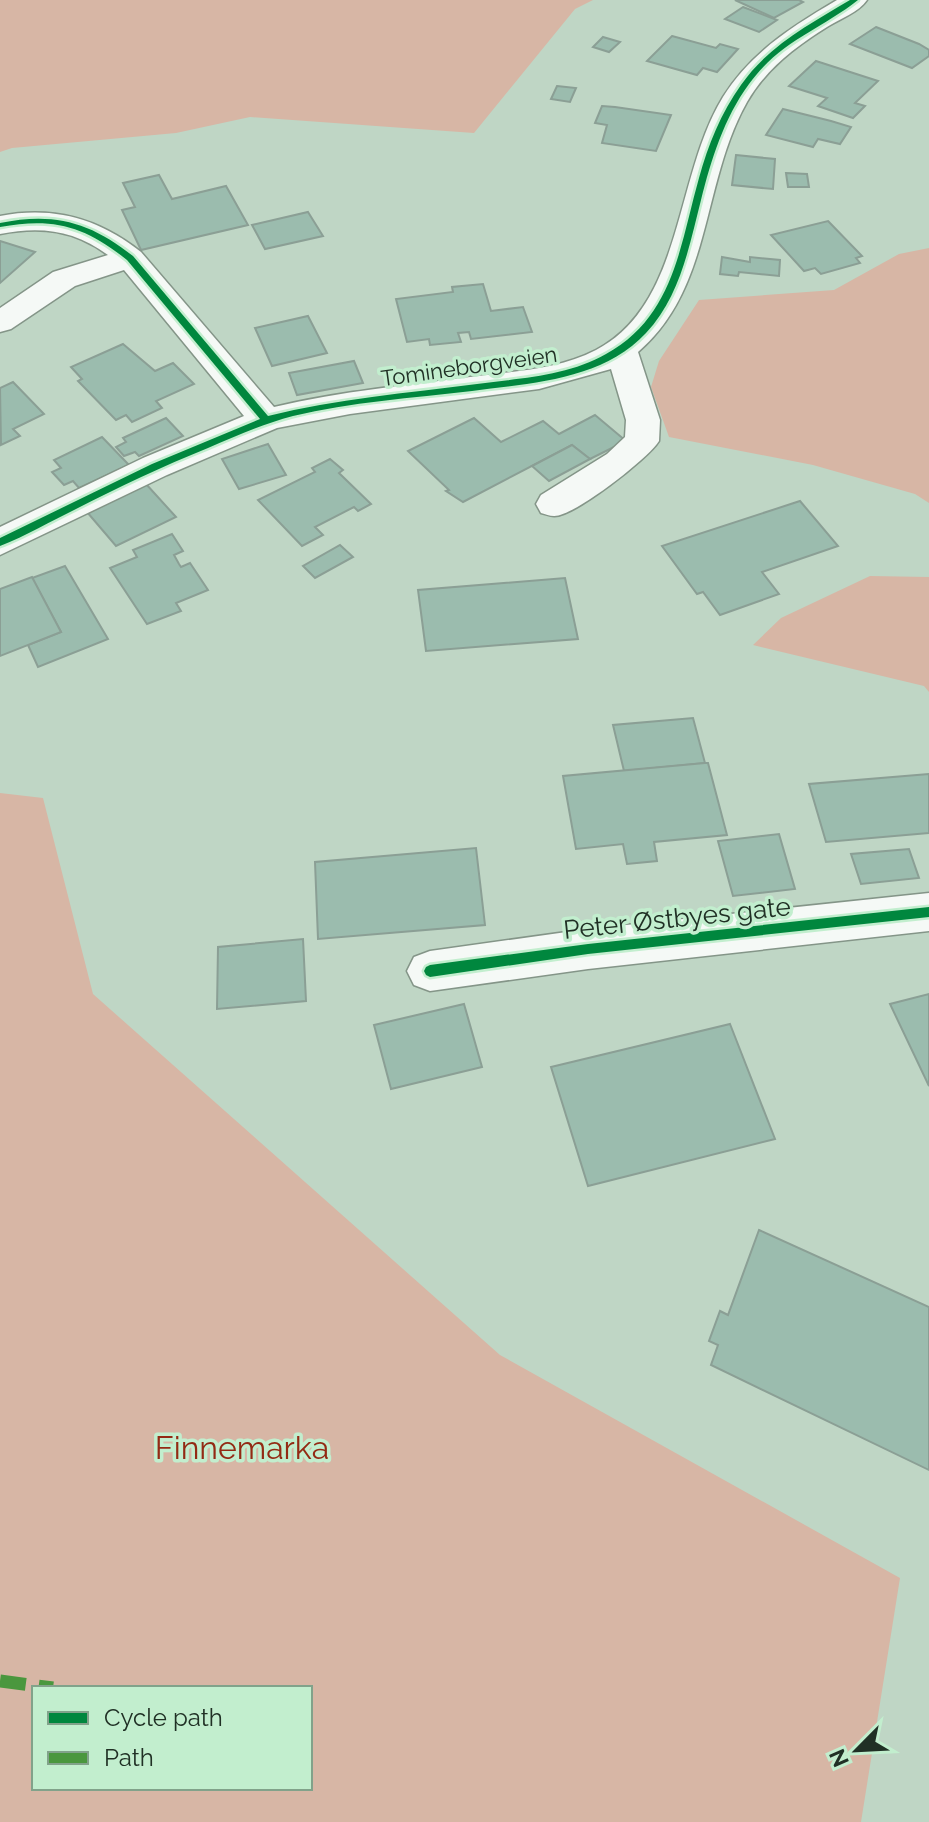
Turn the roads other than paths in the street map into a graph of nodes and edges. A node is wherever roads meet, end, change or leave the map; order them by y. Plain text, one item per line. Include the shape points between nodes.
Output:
1 (855, 0) edge
2 (0, 225) edge
3 (130, 258) junction
4 (0, 322) edge
5 (621, 350) junction
6 (266, 420) junction
7 (554, 504) dead end
8 (0, 542) edge
9 (929, 912) edge
10 (430, 971) dead end

1 - 5 street, Tomineborgveien via 773,54 746,82 721,126 703,176 685,257 663,308
2 - 3 street via 66,221 90,229
3 - 4 street via 64,279
3 - 6 street
5 - 6 street, Tomineborgveien via 550,377 326,405
5 - 7 street via 643,420 642,441
6 - 8 street, Tomineborgveien via 132,477
9 - 10 street, Peter Østbyes gate

